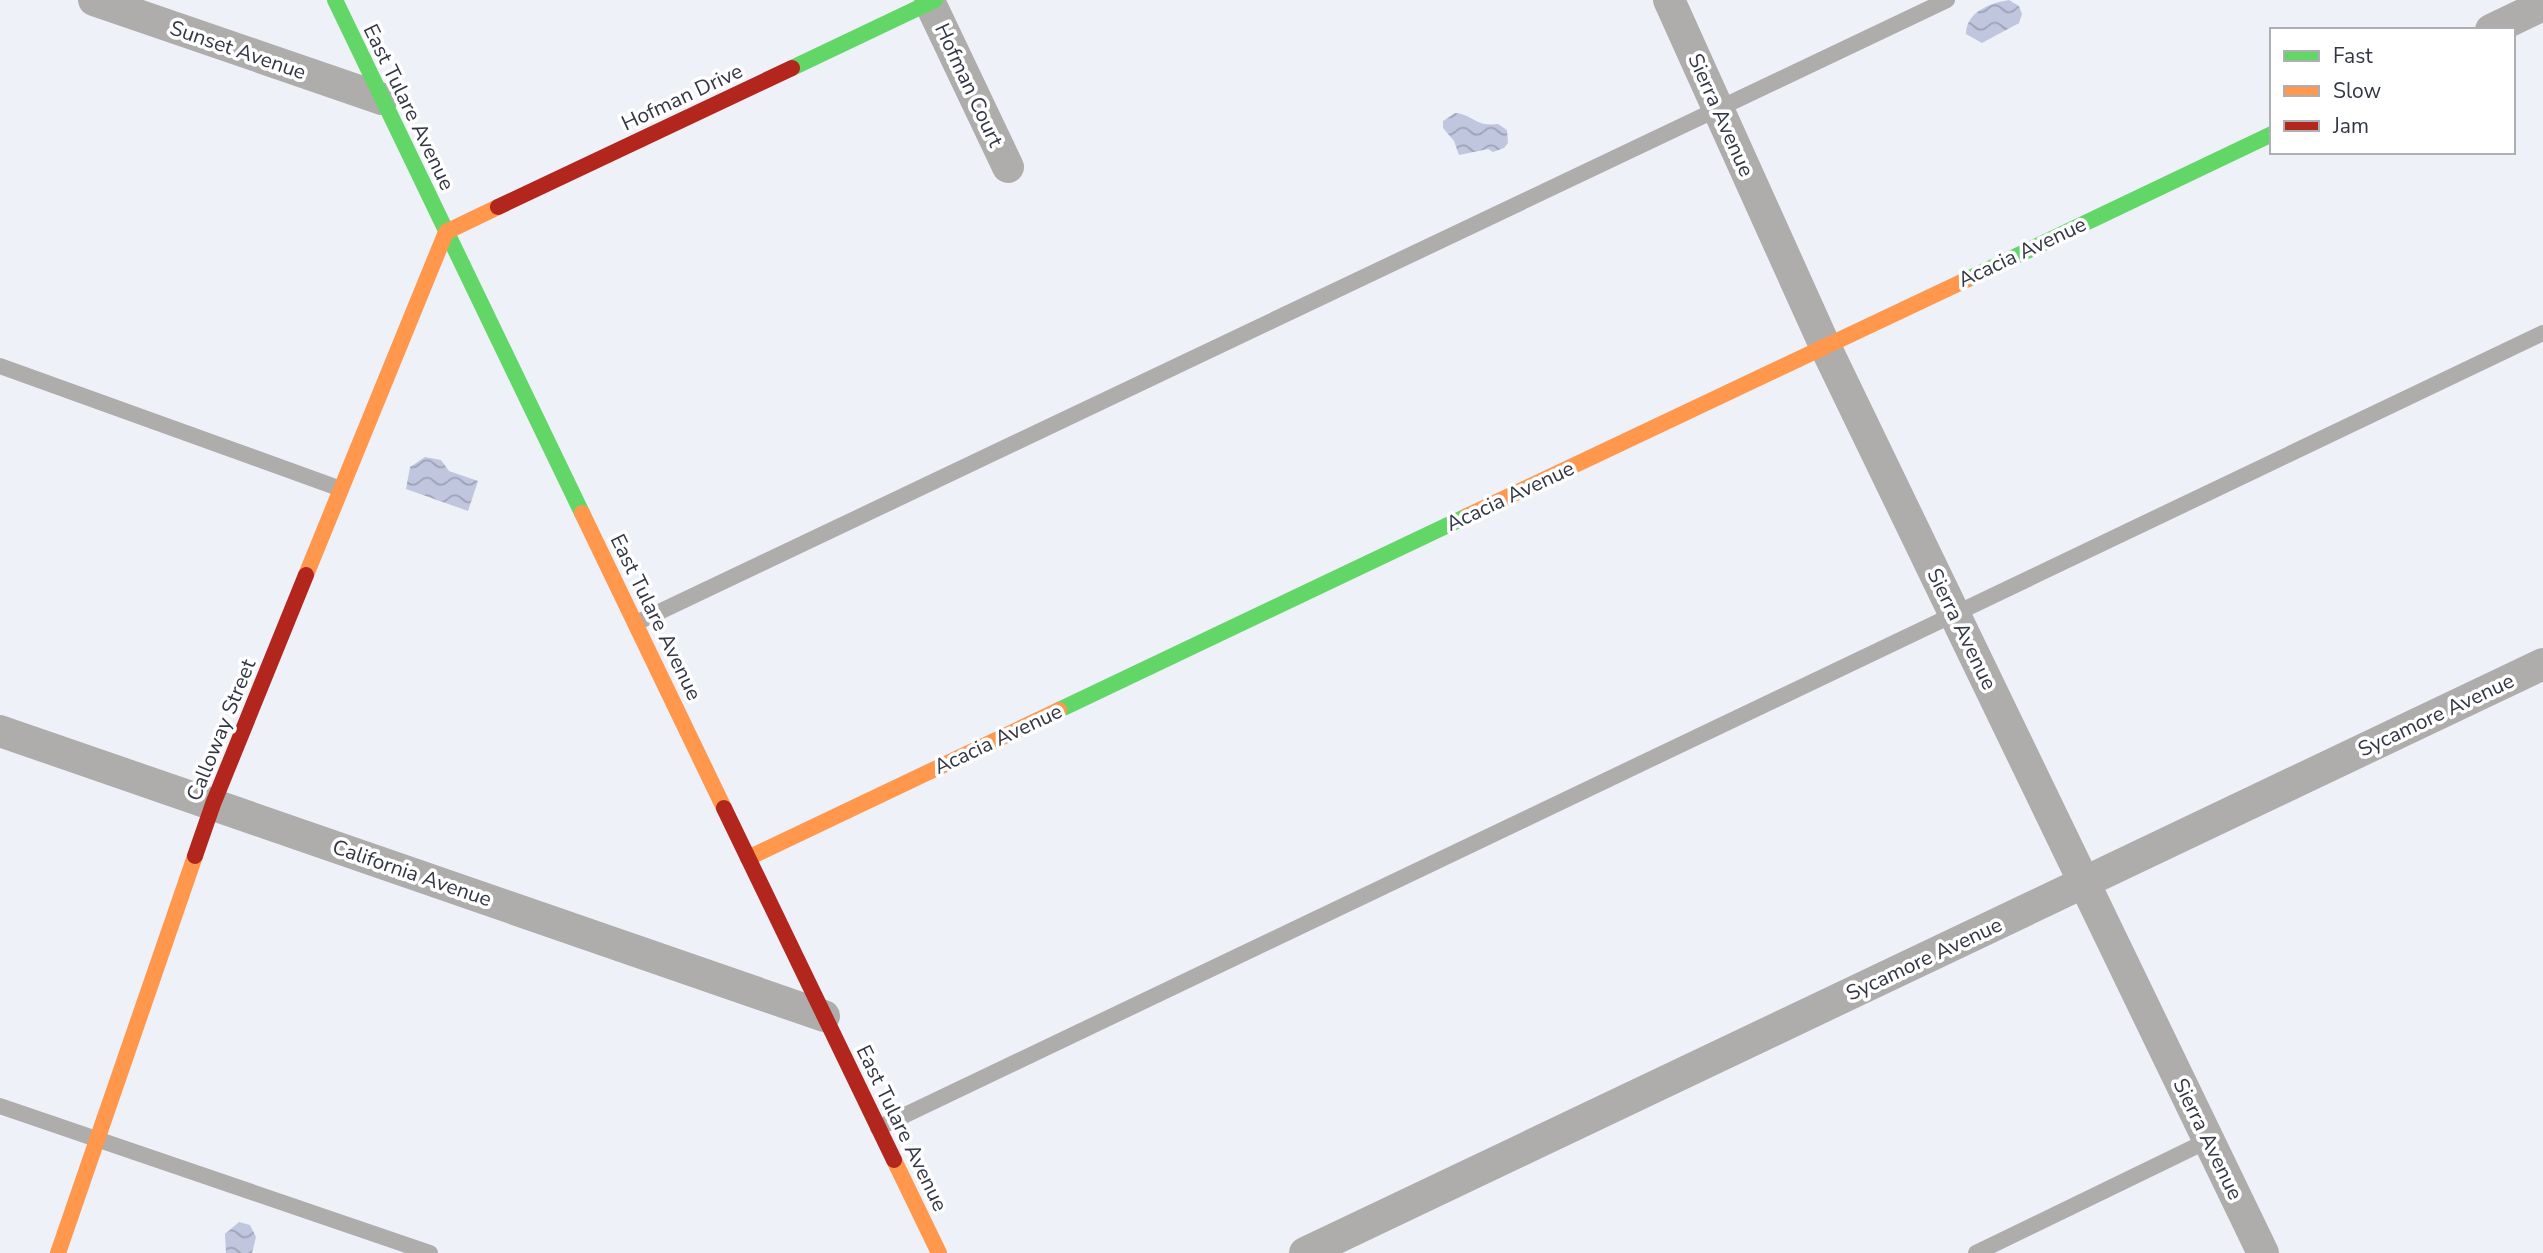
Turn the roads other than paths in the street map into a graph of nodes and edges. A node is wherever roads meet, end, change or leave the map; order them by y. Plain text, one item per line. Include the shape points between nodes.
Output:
1 (94, 0) edge
2 (359, 0) edge
3 (1670, 0) edge
4 (1947, 0) edge
5 (932, 1) edge
6 (337, 5) edge
7 (2543, 5) edge
8 (2495, 28) edge
9 (382, 99) junction
10 (1718, 108) junction
11 (2270, 135) edge
12 (1008, 167) dead end
13 (446, 232) junction
14 (2543, 333) edge
15 (1825, 346) junction
16 (0, 366) edge
17 (341, 489) junction
18 (1955, 614) junction
19 (636, 623) junction
20 (2543, 664) edge
21 (0, 731) edge
22 (213, 804) junction
23 (748, 858) junction
24 (2084, 882) junction
25 (824, 1016) junction
26 (0, 1106) edge
27 (878, 1128) junction
28 (97, 1140) junction
29 (2208, 1140) junction
30 (58, 1253) edge
31 (430, 1253) edge
32 (939, 1253) edge
33 (1305, 1253) edge
34 (1976, 1253) edge
35 (2263, 1253) edge

1 - 9 street, Sunset Avenue
2 - 6 lane
3 - 10 street, Sierra Avenue
4 - 10 lane
5 - 12 street, Hofman Court
5 - 13 street, Hofman Drive
6 - 9 street, East Tulare Avenue
7 - 8 street
9 - 13 street, East Tulare Avenue
10 - 15 street, Sierra Avenue
10 - 19 lane
11 - 15 street, Acacia Avenue
13 - 17 street, Calloway Street
13 - 19 street, East Tulare Avenue
14 - 18 lane
15 - 18 street, Sierra Avenue
15 - 23 street, Acacia Avenue
16 - 17 lane
17 - 22 street, Calloway Street
18 - 24 street, Sierra Avenue
18 - 27 lane
19 - 23 street, East Tulare Avenue
20 - 24 street, Sycamore Avenue
21 - 22 street, California Avenue
22 - 25 street, California Avenue
22 - 28 street, Calloway Street
23 - 25 street, East Tulare Avenue
24 - 29 street, Sierra Avenue
24 - 33 street, Sycamore Avenue
25 - 27 street, East Tulare Avenue
26 - 28 lane
27 - 32 street, East Tulare Avenue
28 - 30 street, Calloway Street
28 - 31 lane
29 - 34 lane
29 - 35 street, Sierra Avenue

